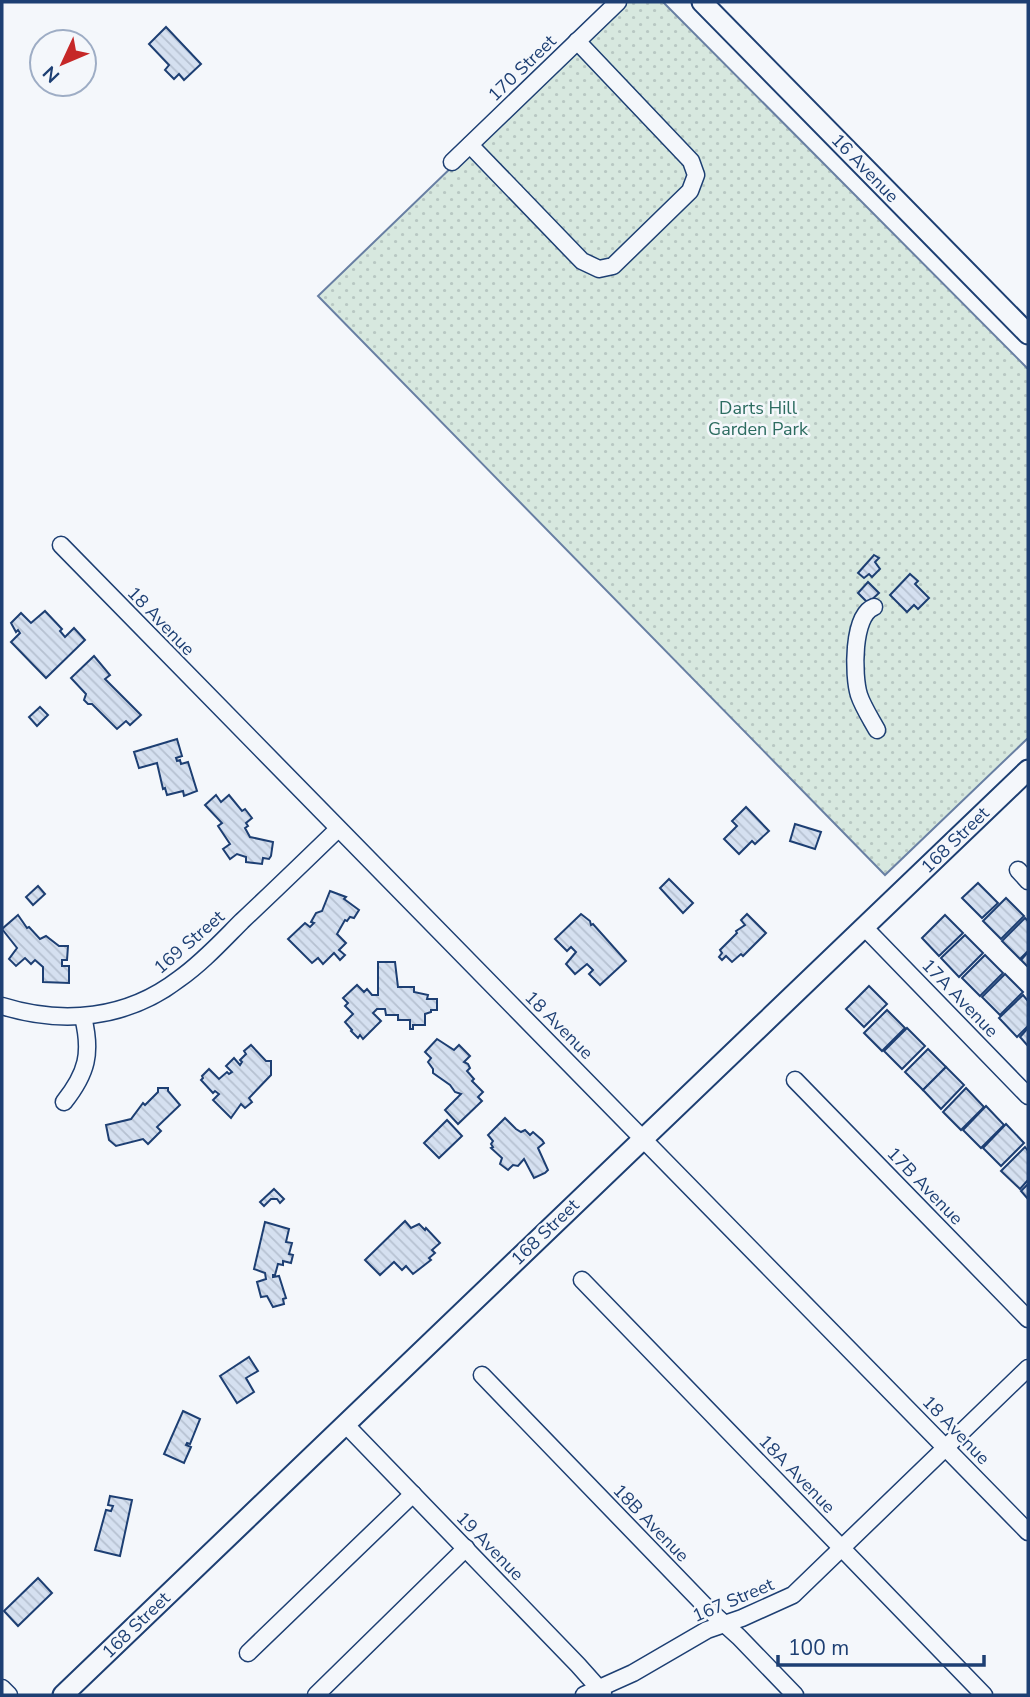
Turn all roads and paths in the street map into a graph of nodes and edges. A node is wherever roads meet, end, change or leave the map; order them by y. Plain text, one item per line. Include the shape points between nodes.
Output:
1 (618, 2) edge
2 (702, 2) edge
3 (578, 41) junction
4 (470, 145) junction
5 (452, 162) dead end
6 (1028, 334) edge
7 (61, 545) dead end
8 (874, 607) dead end
9 (877, 730) dead end
10 (1028, 771) edge
11 (338, 829) junction
12 (864, 928) junction
13 (2, 1006) edge
14 (83, 1017) junction
15 (795, 1080) dead end
16 (1028, 1096) edge
17 (64, 1102) dead end
18 (643, 1138) junction
19 (582, 1280) dead end
20 (1028, 1319) edge
21 (1028, 1368) edge
22 (482, 1375) dead end
23 (345, 1424) junction
24 (946, 1447) junction
25 (413, 1494) junction
26 (1028, 1532) edge
27 (466, 1549) junction
28 (843, 1549) junction
29 (724, 1624) junction
30 (248, 1653) dead end
31 (2, 1688) edge
32 (596, 1693) edge
33 (9, 1695) edge
34 (63, 1695) edge
35 (316, 1695) edge
36 (795, 1695) edge
37 (984, 1695) edge

1 - 3 street, 170 Street
2 - 6 main road, 16 Avenue
3 - 4 street, 170 Street
3 - 4 street via 691,161 696,175 690,191 613,266 599,269 582,261
4 - 5 street, 170 Street
7 - 11 street, 18 Avenue
8 - 9 street via 865,613 855,652 859,695
10 - 12 main road, 168 Street
11 - 14 street, 169 Street via 180,979 134,1004
11 - 18 street, 18 Avenue
12 - 16 street, 17A Avenue
12 - 18 main road, 168 Street
13 - 14 street via 42,1016
14 - 17 street via 87,1061 79,1083
15 - 20 street, 17B Avenue
18 - 23 main road, 168 Street
18 - 24 street, 18 Avenue
19 - 28 street, 18A Avenue
21 - 24 street, 167 Street
22 - 29 street, 18B Avenue
23 - 25 street, 19 Avenue
23 - 34 main road, 168 Street
24 - 26 street, 18 Avenue
24 - 28 street, 167 Street
25 - 27 street, 19 Avenue
25 - 30 street
27 - 32 street, 19 Avenue
27 - 35 street
28 - 29 street, 167 Street via 793,1595
28 - 37 street, 18A Avenue
29 - 32 street, 167 Street
29 - 36 street, 18B Avenue
31 - 33 street

